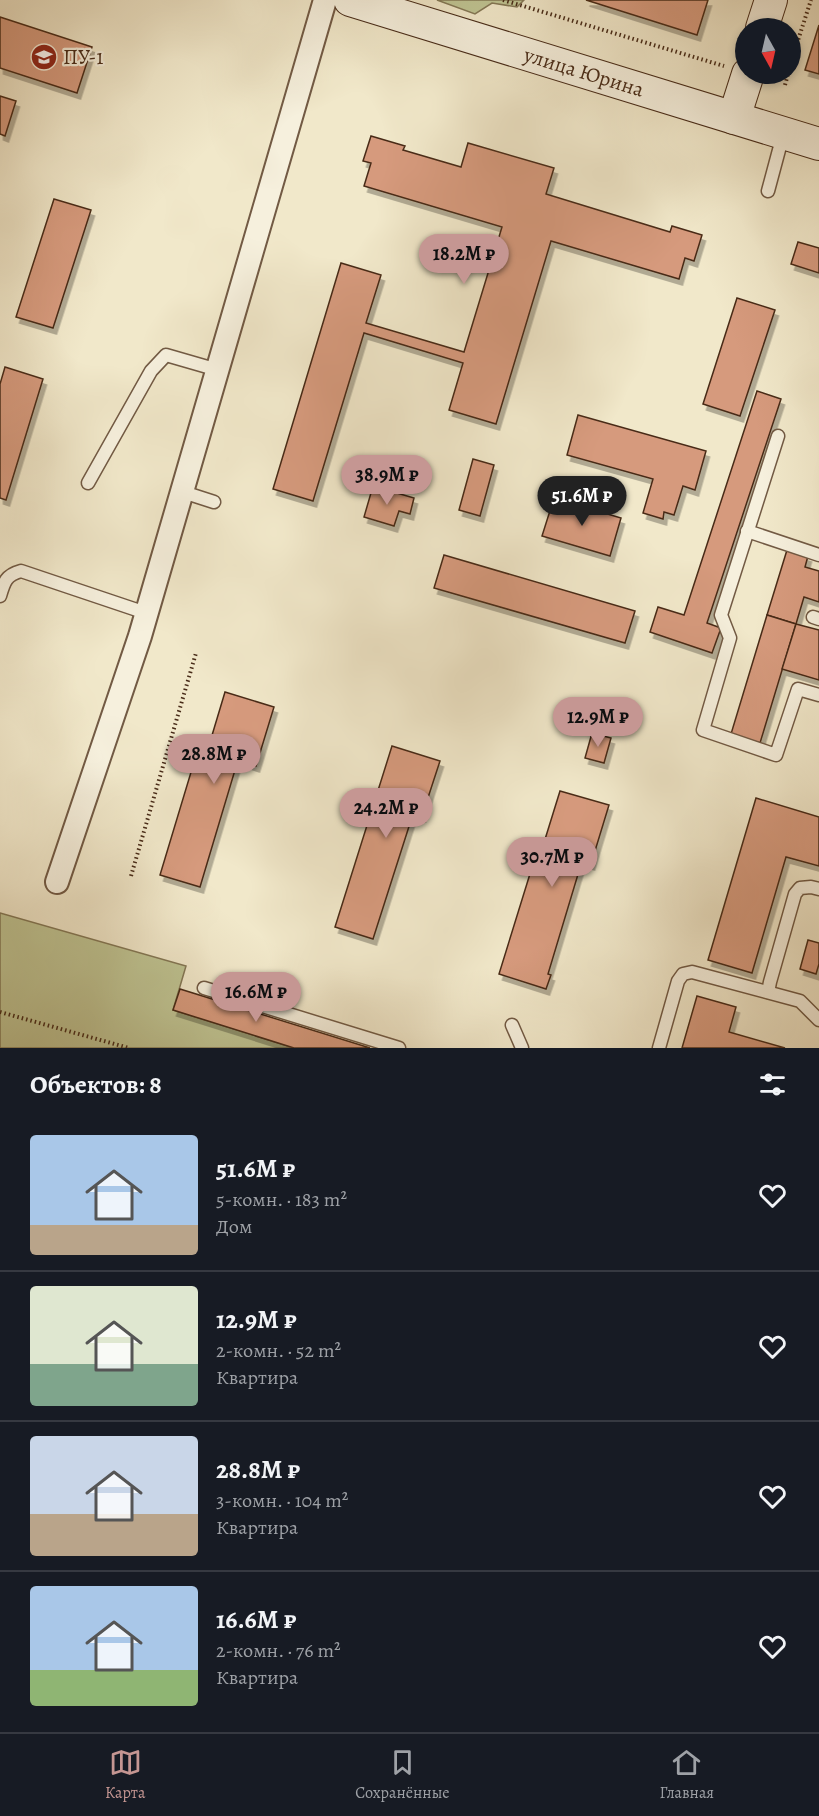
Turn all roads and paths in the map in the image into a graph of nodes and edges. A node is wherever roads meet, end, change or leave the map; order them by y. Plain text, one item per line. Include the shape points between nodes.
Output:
1 (325, 0) edge
2 (350, 0) edge
3 (503, 0) edge
4 (771, 0) edge
5 (811, 0) edge
6 (765, 18) edge
7 (801, 31) edge
8 (735, 70) edge
9 (739, 84) edge
10 (734, 118) junction
11 (784, 133) junction
12 (819, 144) edge
13 (768, 191) dead end
14 (218, 370) junction
15 (778, 436) dead end
16 (88, 483) dead end
17 (183, 492) junction
18 (214, 502) dead end
19 (747, 531) junction
20 (819, 555) edge
21 (0, 596) edge
22 (146, 614) junction
23 (196, 653) dead end
24 (819, 695) edge
25 (131, 876) dead end
26 (57, 882) dead end
27 (819, 889) edge
28 (204, 988) dead end
29 (768, 992) junction
30 (0, 1012) edge
31 (819, 1020) edge
32 (512, 1025) dead end
33 (129, 1048) edge
34 (399, 1048) edge
35 (522, 1048) edge
36 (659, 1048) edge

1 - 14 street
2 - 10 main road, улица Юрина
3 - 8 path
4 - 6 main road
5 - 7 path
9 - 10 main road
10 - 11 main road, улица Юрина
11 - 12 main road, улица Юрина
11 - 13 lane
14 - 16 lane via 166,355 151,371
14 - 17 street
15 - 19 lane
17 - 18 lane
17 - 22 street
19 - 20 lane
19 - 24 lane via 721,615 730,638 703,730 776,755 798,689
21 - 22 lane via 6,579 21,572
22 - 26 street
23 - 25 path
27 - 29 lane via 800,888 795,894
28 - 34 lane
29 - 31 lane via 800,1001
29 - 36 lane via 692,972 683,974
30 - 33 path
32 - 35 lane

